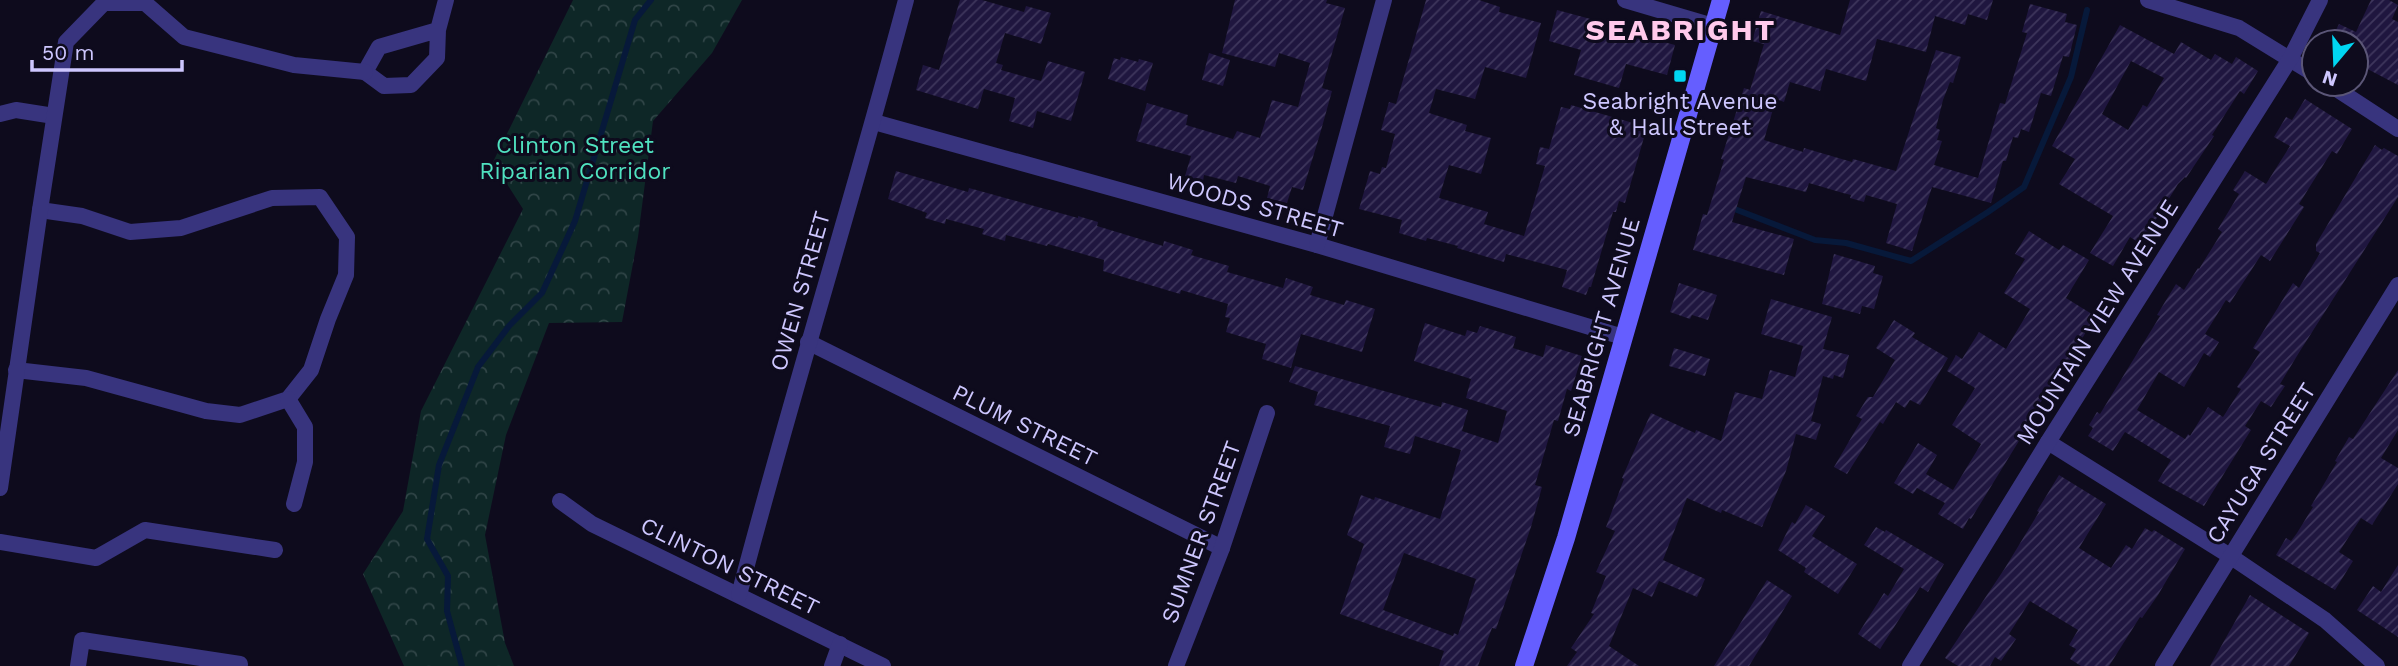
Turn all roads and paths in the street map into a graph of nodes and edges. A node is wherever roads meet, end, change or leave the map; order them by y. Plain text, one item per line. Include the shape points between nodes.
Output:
1 (446, 0) edge
2 (906, 0) edge
3 (1384, 0) edge
4 (1625, 0) edge
5 (1721, 0) edge
6 (2148, 0) edge
7 (2320, 0) edge
8 (1713, 26) junction
9 (438, 30) junction
10 (2290, 59) junction
11 (2300, 65) edge
12 (365, 72) junction
13 (2350, 98) edge
14 (0, 114) edge
15 (54, 116) junction
16 (874, 122) junction
17 (2398, 129) edge
18 (40, 210) junction
19 (1317, 245) junction
20 (2398, 285) edge
21 (1623, 337) junction
22 (808, 342) junction
23 (16, 370) junction
24 (288, 399) junction
25 (1267, 413) dead end
26 (2048, 442) junction
27 (0, 488) edge
28 (560, 501) dead end
29 (294, 504) dead end
30 (0, 542) edge
31 (1222, 548) junction
32 (275, 550) dead end
33 (2230, 556) junction
34 (739, 595) junction
35 (840, 644) junction
36 (240, 664) dead end
37 (78, 666) edge
38 (832, 666) edge
39 (883, 666) edge
40 (1176, 666) edge
41 (1524, 666) edge
42 (1910, 666) edge
43 (2163, 666) edge
44 (2377, 666) edge

1 - 9 street
2 - 16 street, OWEN STREET
3 - 19 street
4 - 8 street
5 - 8 main road, SEABRIGHT AVENUE
6 - 10 street via 2239,28
7 - 10 street, MOUNTAIN VIEW AVENUE
8 - 21 main road, SEABRIGHT AVENUE
9 - 12 street via 379,47
9 - 12 street via 437,58 411,85 384,86
10 - 11 street
10 - 26 street, MOUNTAIN VIEW AVENUE
12 - 15 street via 294,65 184,37 145,3 104,3 66,41
13 - 17 street
14 - 15 street via 16,110
15 - 18 street
16 - 19 street, WOODS STREET
16 - 22 street, OWEN STREET
18 - 23 street
18 - 24 street via 82,216 130,232 181,228 272,198 320,197 347,237 346,275 311,370
19 - 21 street, WOODS STREET
20 - 33 street, CAYUGA STREET
21 - 41 main road, SEABRIGHT AVENUE
22 - 31 street, PLUM STREET
22 - 34 street, OWEN STREET
23 - 24 street via 86,378 228,414 240,415
23 - 27 street
24 - 29 street via 305,427 305,462
25 - 31 street, SUMNER STREET
26 - 33 street
26 - 42 street, MOUNTAIN VIEW AVENUE
28 - 34 street, CLINTON STREET via 592,524
30 - 32 street via 96,558 145,530
31 - 40 street, SUMNER STREET
33 - 43 street, CAYUGA STREET
33 - 44 street via 2325,620
34 - 35 street, CLINTON STREET
35 - 38 street
35 - 39 street, CLINTON STREET
36 - 37 street via 82,640

